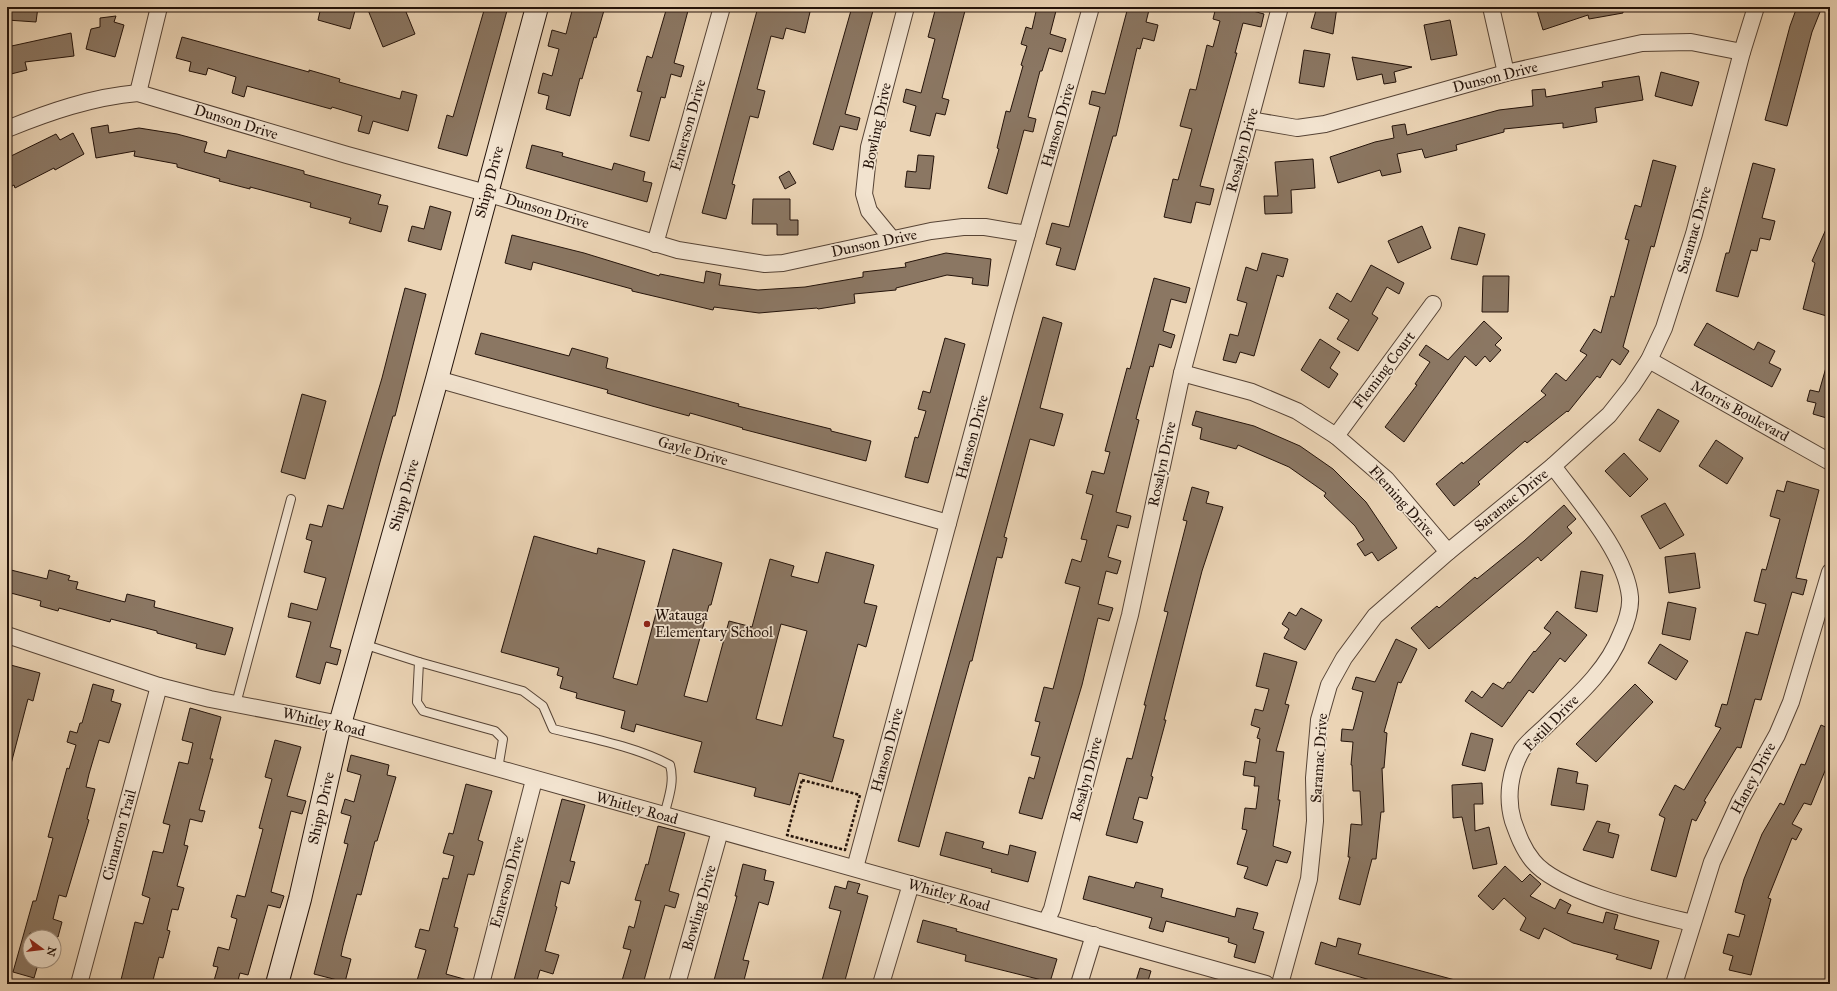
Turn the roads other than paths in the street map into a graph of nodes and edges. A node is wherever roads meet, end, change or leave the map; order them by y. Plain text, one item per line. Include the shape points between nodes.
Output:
1 (159, 7) edge
2 (537, 7) edge
3 (722, 7) edge
4 (906, 7) edge
5 (1091, 7) edge
6 (1280, 7) edge
7 (1491, 7) edge
8 (1756, 7) edge
9 (1742, 52) junction
10 (1506, 73) junction
11 (138, 93) junction
12 (1250, 120) junction
13 (7, 129) edge
14 (486, 193) junction
15 (1027, 234) junction
16 (892, 239) junction
17 (655, 244) junction
18 (1433, 304) dead end
19 (1649, 360) junction
20 (1182, 373) junction
21 (437, 379) junction
22 (1336, 436) junction
23 (1830, 462) edge
24 (1553, 466) junction
25 (291, 498) dead end
26 (948, 523) junction
27 (1448, 552) junction
28 (1830, 572) edge
29 (7, 635) edge
30 (363, 644) junction
31 (419, 662) junction
32 (159, 686) junction
33 (236, 704) junction
34 (340, 724) junction
35 (498, 769) junction
36 (534, 780) junction
37 (664, 816) junction
38 (720, 831) junction
39 (855, 868) junction
40 (911, 884) junction
41 (1046, 922) junction
42 (1692, 923) junction
43 (1094, 936) junction
44 (79, 984) edge
45 (277, 984) edge
46 (480, 984) edge
47 (677, 984) edge
48 (881, 984) edge
49 (1079, 984) edge
50 (1266, 984) edge
51 (1280, 984) edge
52 (1674, 984) edge

1 - 11 street
2 - 14 street, Shipp Drive
3 - 17 street, Emerson Drive
4 - 16 street, Bowling Drive via 869,147 864,194 869,211
5 - 15 street, Hanson Drive
6 - 12 street, Rosalyn Drive
7 - 10 street
8 - 9 street, Saramac Drive
9 - 10 street, Dunson Drive via 1691,42 1642,43
9 - 19 street, Saramac Drive via 1694,234 1664,328
10 - 12 street, Dunson Drive via 1325,124 1297,128
11 - 13 street, Dunson Drive via 112,95 52,111
11 - 14 street, Dunson Drive
12 - 20 street, Rosalyn Drive
14 - 17 street, Dunson Drive
14 - 21 street, Shipp Drive
15 - 16 street, Dunson Drive via 985,227 962,227 931,230
15 - 26 street, Hanson Drive
16 - 17 street, Dunson Drive via 783,263 765,264
18 - 22 street, Fleming Court
19 - 23 street, Morris Boulevard
19 - 24 street, Saramac Drive via 1610,415
20 - 22 street, Fleming Drive via 1252,392 1297,411
20 - 41 street, Rosalyn Drive via 1130,615 1052,909
21 - 26 street, Gayle Drive
21 - 30 street, Shipp Drive
22 - 27 street, Fleming Drive via 1386,479
24 - 27 street, Saramac Drive
24 - 42 street, Estill Drive via 1614,551 1626,577 1630,598 1625,625 1616,647 1592,681 1523,748 1513,768 1510,789 1511,813 1519,839 1533,862 1548,874 1574,888 1615,903
25 - 33 lane
26 - 39 street, Hanson Drive
27 - 51 street, Saramac Drive via 1375,616 1344,658 1329,686 1318,720 1314,778 1315,821 1309,879
28 - 42 street, Haney Drive via 1791,702 1777,735 1739,803 1712,862
29 - 32 street, Whitley Road
30 - 31 lane
30 - 34 street, Shipp Drive
31 - 35 lane via 417,702 423,711 495,731 503,739
31 - 37 lane via 523,691 543,706 553,729 660,759 670,765 673,774
32 - 33 street, Whitley Road
32 - 44 street, Cimarron Trail
33 - 34 street, Whitley Road
34 - 35 street, Whitley Road
34 - 45 street, Shipp Drive via 300,899
35 - 36 street, Whitley Road
36 - 37 street, Whitley Road
36 - 46 street, Emerson Drive
37 - 38 street, Whitley Road
38 - 39 street, Whitley Road
38 - 47 street, Bowling Drive
39 - 40 street, Whitley Road
40 - 41 street, Whitley Road
40 - 48 street
41 - 43 street, Whitley Road
42 - 52 street, Haney Drive
43 - 49 street
43 - 50 street, Whitley Road

